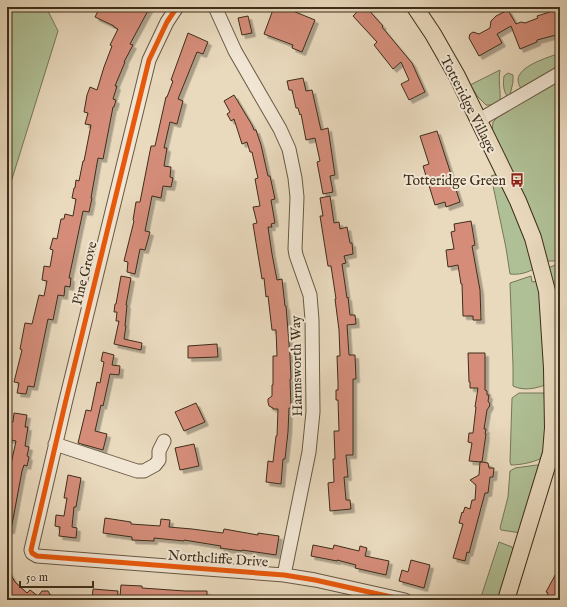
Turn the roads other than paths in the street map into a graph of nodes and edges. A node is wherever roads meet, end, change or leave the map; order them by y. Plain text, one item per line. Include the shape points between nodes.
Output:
1 (177, 7) edge
2 (215, 7) edge
3 (415, 7) edge
4 (560, 73) edge
5 (479, 120) junction
6 (164, 441) dead end
7 (55, 444) junction
8 (556, 453) edge
9 (31, 550) joint
10 (284, 575) junction
11 (405, 600) edge
12 (506, 600) edge

1 - 7 street, Pine Grove via 149,60
2 - 10 street, Harmsworth Way via 235,51 289,149 297,197 295,249 310,295 314,412 309,452
3 - 5 main road, Totteridge Village via 457,76
4 - 5 street
5 - 8 main road, Totteridge Village via 527,220 547,291
6 - 7 street via 155,465 137,472
7 - 9 street, Pine Grove
8 - 12 main road, Totteridge Village
9 - 10 street, Northcliffe Drive via 37,556
10 - 11 street, Northcliffe Drive

